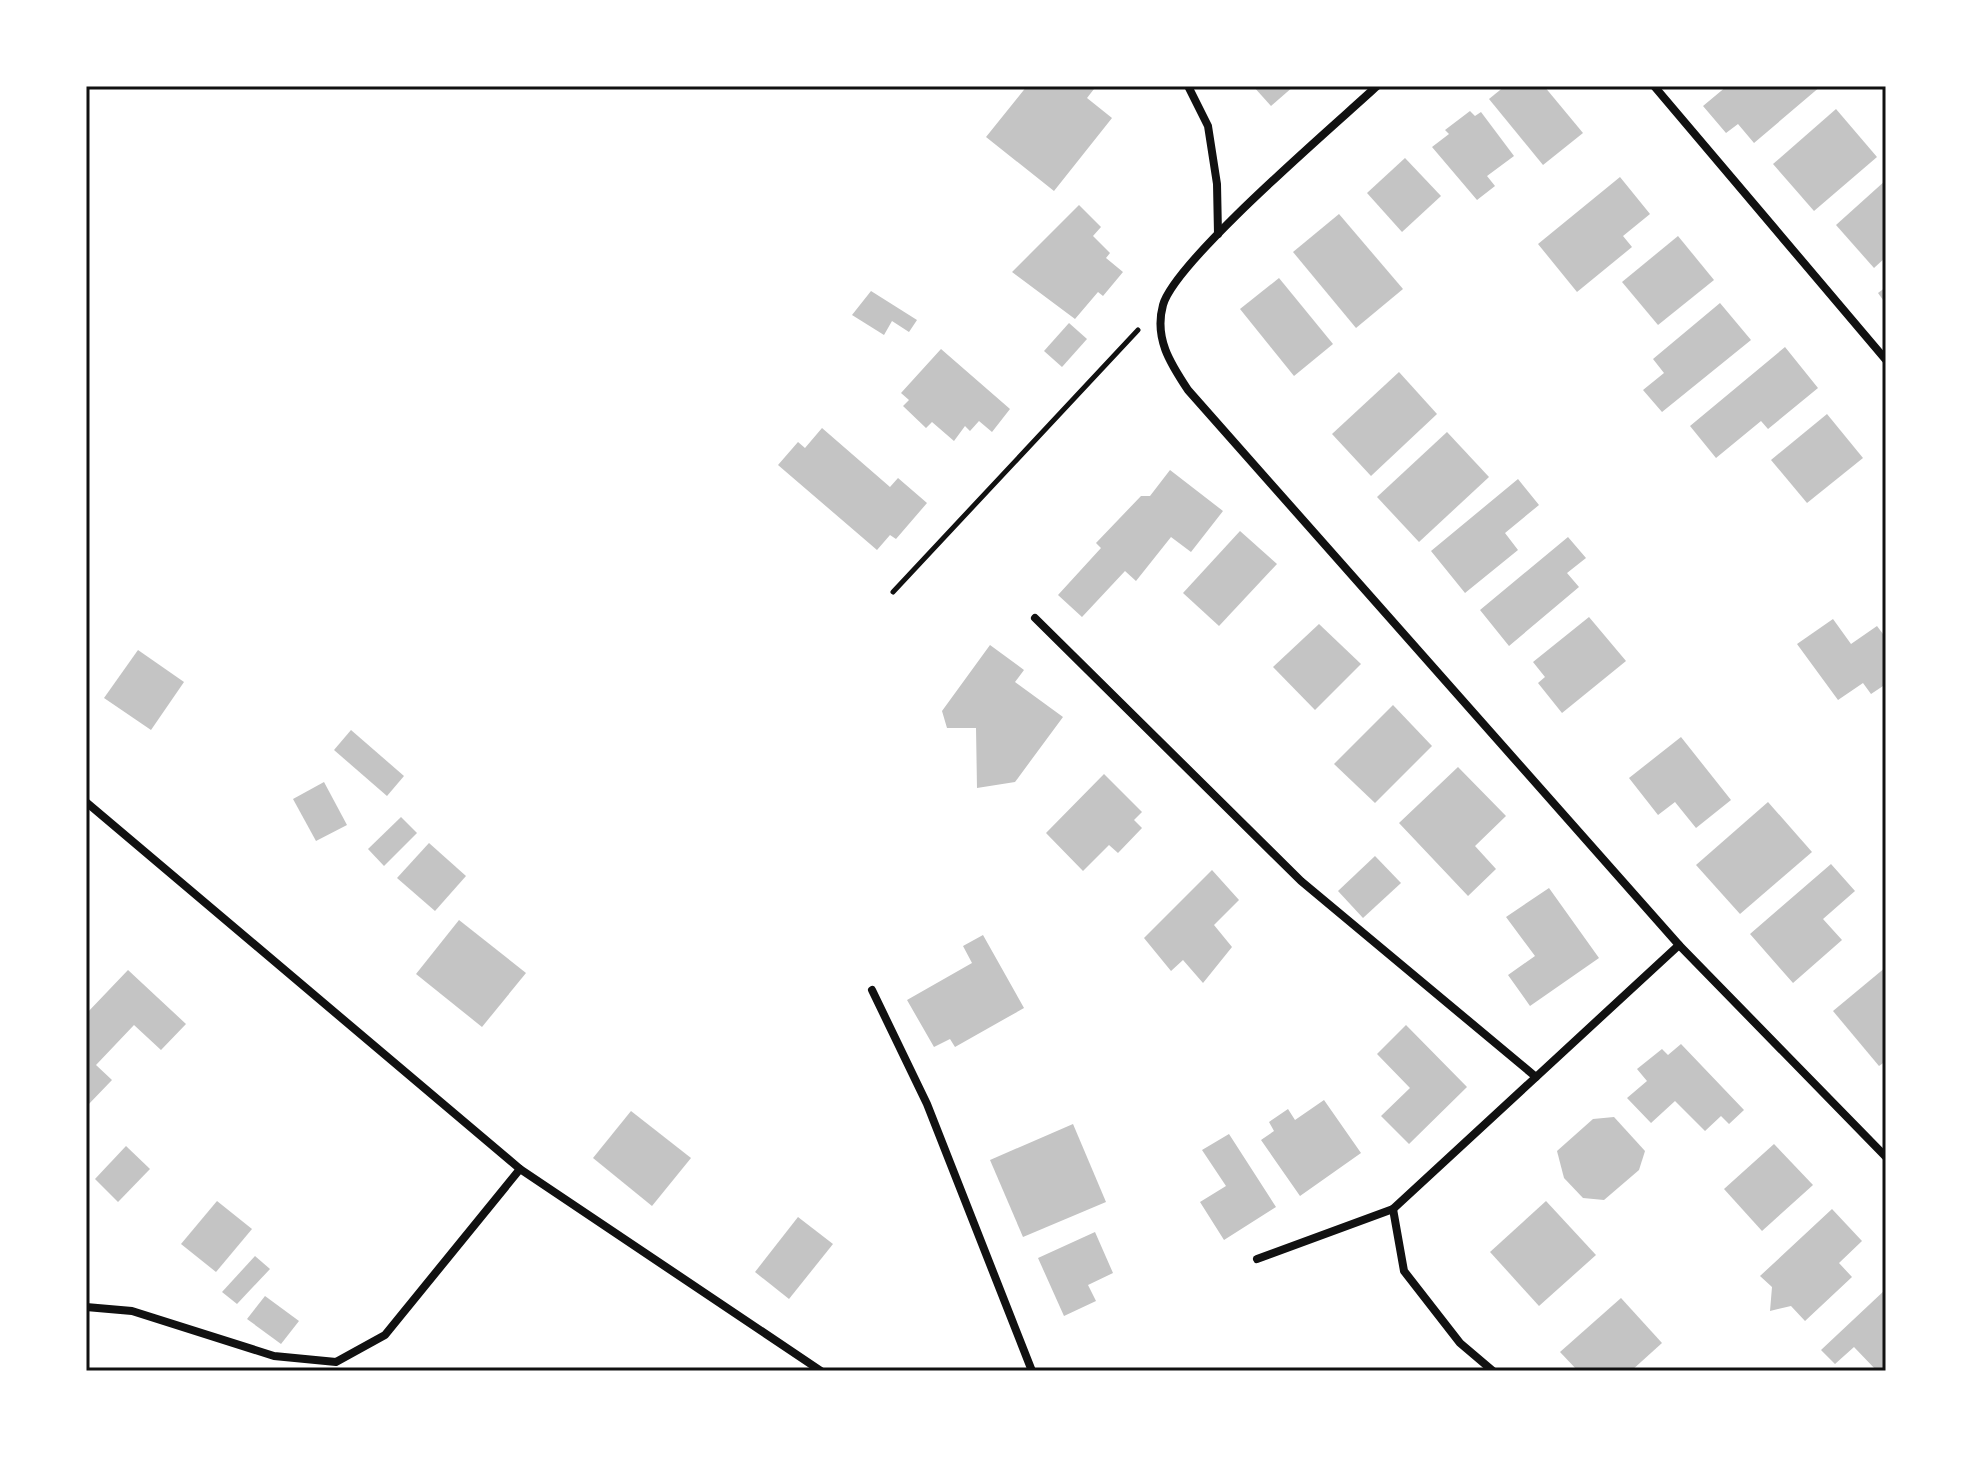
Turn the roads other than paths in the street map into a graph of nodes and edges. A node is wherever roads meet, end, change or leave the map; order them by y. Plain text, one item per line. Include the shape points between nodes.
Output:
1 (1188, 86) edge
2 (1377, 86) edge
3 (1654, 86) edge
4 (1218, 234) junction
5 (1886, 360) edge
6 (1035, 618) dead end
7 (86, 802) edge
8 (1679, 945) junction
9 (872, 990) dead end
10 (1536, 1077) junction
11 (1886, 1157) edge
12 (520, 1169) junction
13 (1393, 1209) junction
14 (1257, 1259) dead end
15 (86, 1307) edge
16 (821, 1371) edge
17 (1032, 1371) edge
18 (1493, 1371) edge

1 - 4 street via 1208,126
2 - 4 street
3 - 5 street
4 - 8 street via 1173,284 1163,303 1160,331 1166,357 1188,390
6 - 10 street via 1301,881
7 - 12 street
8 - 10 street
8 - 11 street
9 - 17 street via 927,1104
10 - 13 street
12 - 15 street via 385,1335 336,1362 274,1356 132,1311
12 - 16 street
13 - 14 street
13 - 18 street via 1404,1271 1460,1343

